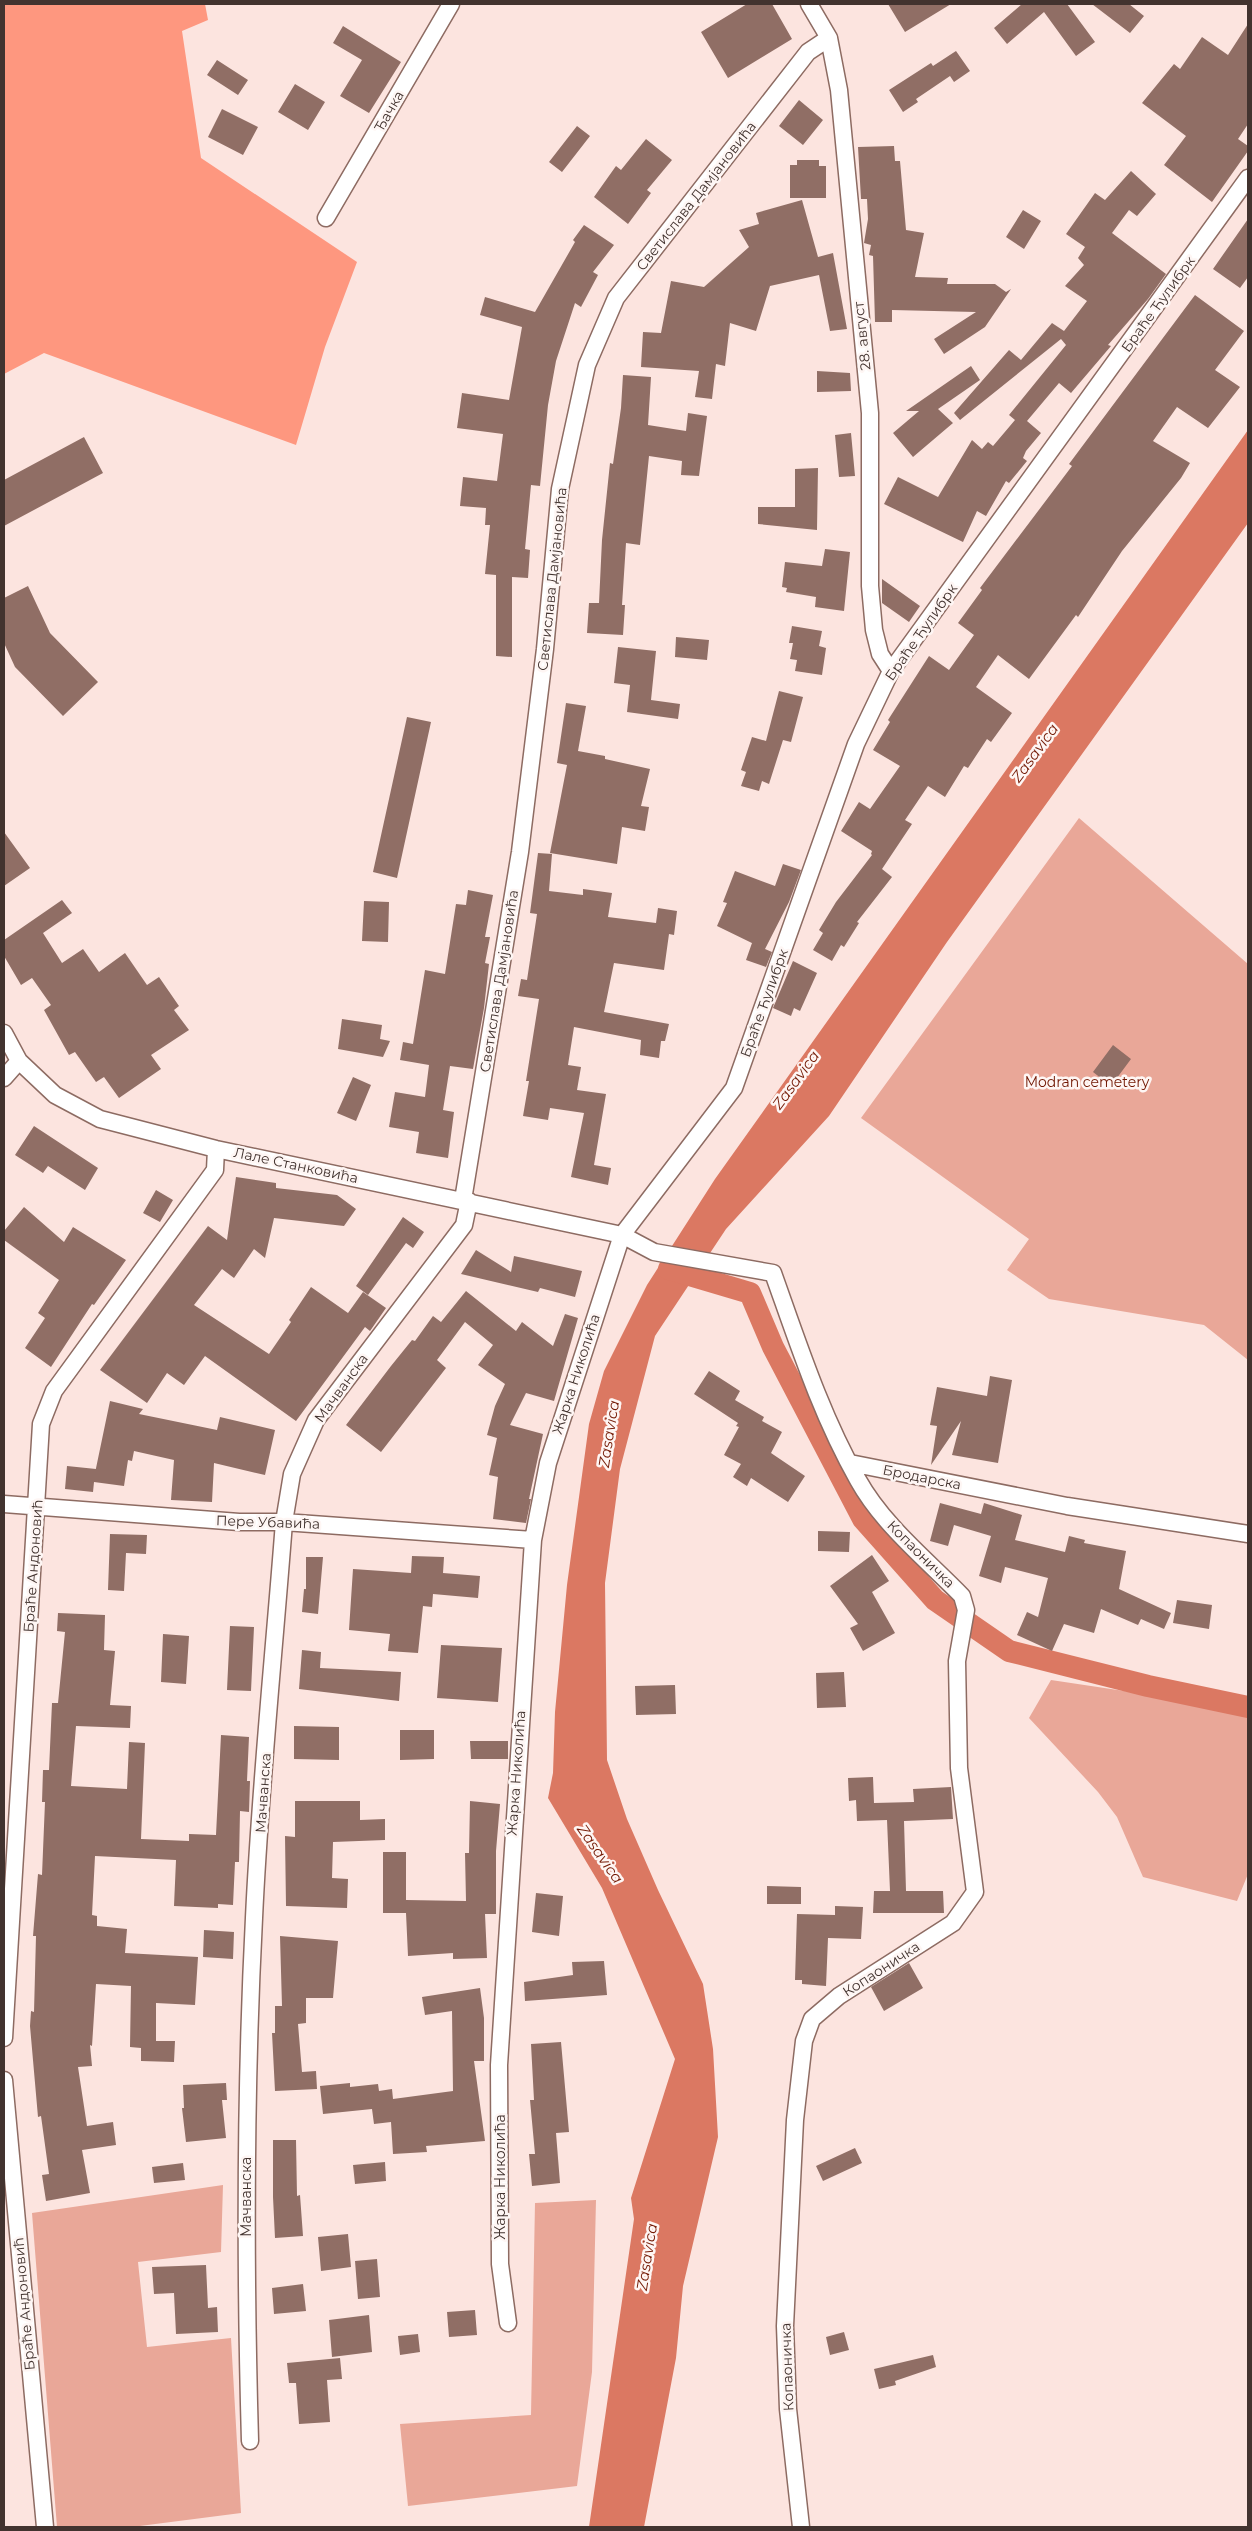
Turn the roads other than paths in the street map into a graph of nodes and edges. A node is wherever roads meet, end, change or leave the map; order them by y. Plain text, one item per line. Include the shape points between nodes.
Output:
1 (451, 4) edge
2 (809, 4) edge
3 (829, 38) junction
4 (1248, 178) edge
5 (326, 218) dead end
6 (891, 671) junction
7 (4, 1033) edge
8 (19, 1061) junction
9 (4, 1078) edge
10 (216, 1149) junction
11 (466, 1200) junction
12 (622, 1235) junction
13 (850, 1463) junction
14 (4, 1504) edge
15 (37, 1506) junction
16 (284, 1522) junction
17 (1248, 1534) edge
18 (533, 1540) junction
19 (4, 2038) edge
20 (4, 2080) edge
21 (508, 2324) dead end
22 (250, 2441) dead end
23 (45, 2527) edge
24 (801, 2527) edge

1 - 5 street, Ђачка
2 - 3 street, 28. август
3 - 6 street, 28. август via 839,90 870,413 873,621 880,654
3 - 11 street, Светислава Дамјановића via 808,52 616,298 587,365 560,489 545,648 520,852
4 - 6 street, Браће Ћулибрк
6 - 12 street, Браће Ћулибрк via 856,744 734,1088
7 - 8 street, Лале Станковића
8 - 9 street
8 - 10 street, Лале Станковића via 54,1095 100,1119
10 - 11 street, Лале Станковића
10 - 15 street, Браће Андоновић via 215,1170 54,1391 41,1424
11 - 12 street, Лале Станковића
11 - 16 street, Мачванска via 464,1226 316,1420 292,1474
12 - 13 street, Лале Станковића via 654,1252 773,1273 812,1384
12 - 18 street, Жарка Николића via 548,1463
13 - 17 street, Бродарска via 1067,1506
13 - 24 street, Копаоничка via 858,1481 886,1518 962,1596 966,1610 957,1661 960,1768 975,1892 953,1923 840,1996 812,2019 804,2041 795,2120 785,2326 788,2409
14 - 15 street, Пере Убавића
15 - 16 street, Пере Убавића via 239,1522
15 - 19 street, Браће Андоновић
16 - 18 street, Пере Убавића
16 - 22 street, Мачванска via 254,1915 247,2088 246,2302
18 - 21 street, Жарка Николића via 499,2066 500,2264
20 - 23 street, Браће Андоновић

